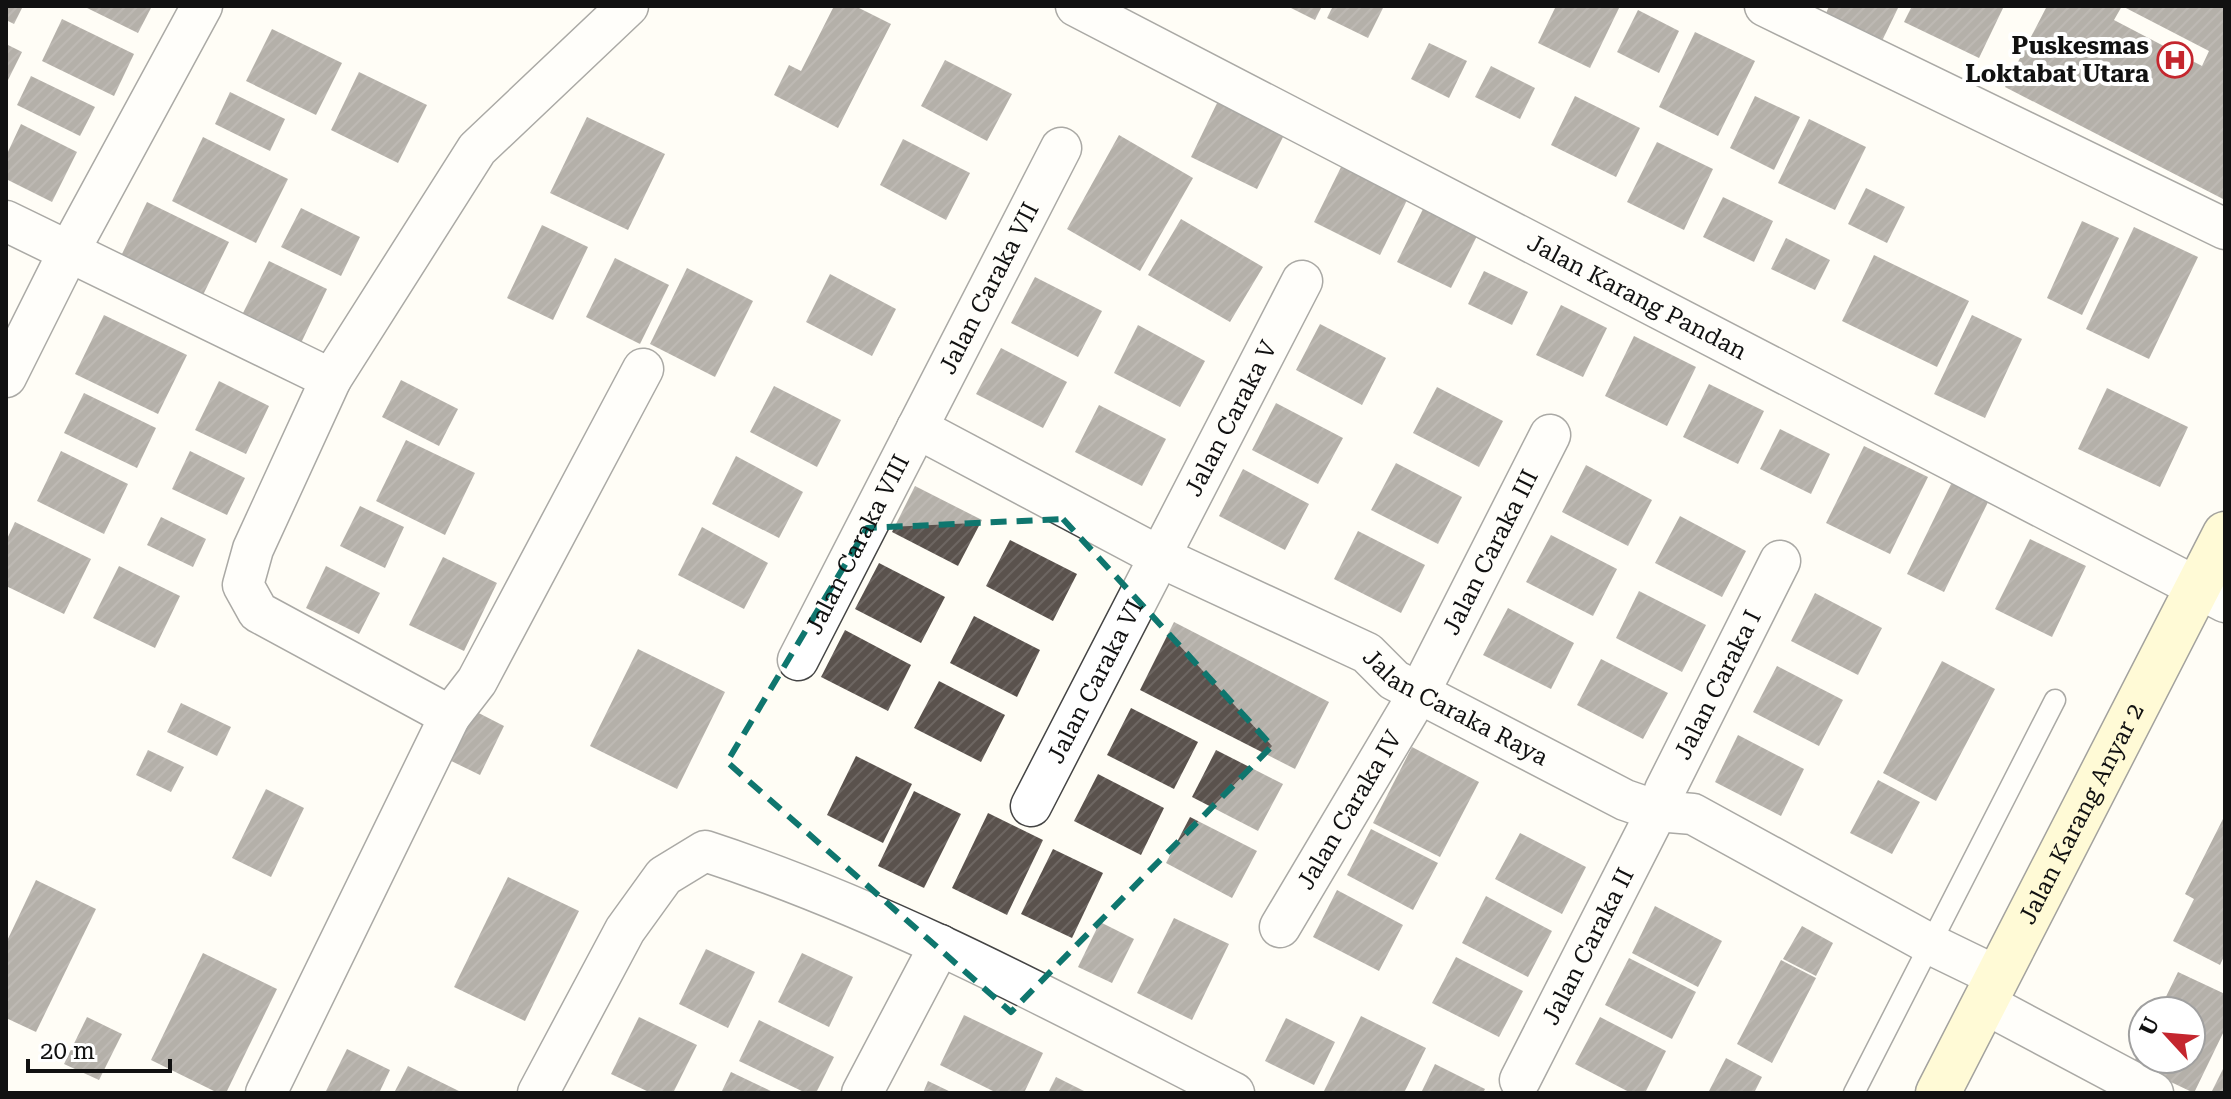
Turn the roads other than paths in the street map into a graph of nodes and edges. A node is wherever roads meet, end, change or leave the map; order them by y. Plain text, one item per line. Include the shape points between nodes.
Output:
1 (202, 6) edge
2 (628, 6) edge
3 (1076, 6) edge
4 (1765, 6) edge
5 (1061, 148) dead end
6 (6, 221) edge
7 (2225, 229) edge
8 (69, 251) junction
9 (1302, 281) dead end
10 (643, 369) dead end
11 (6, 377) edge
12 (331, 379) junction
13 (917, 428) junction
14 (1550, 435) dead end
15 (2225, 534) edge
16 (1160, 557) junction
17 (1780, 561) dead end
18 (2211, 595) edge
19 (798, 660) dead end
20 (1425, 681) junction
21 (2055, 700) dead end
22 (450, 716) junction
23 (1672, 805) junction
24 (1031, 806) dead end
25 (1280, 927) dead end
26 (1930, 944) junction
27 (940, 945) junction
28 (1991, 990) junction
29 (1178, 1080) edge
30 (1520, 1080) dead end
31 (266, 1093) edge
32 (538, 1093) edge
33 (862, 1093) edge
34 (1234, 1093) edge
35 (1854, 1093) edge
36 (1938, 1093) edge
37 (2153, 1093) edge

1 - 8 street
2 - 12 street via 477,149
3 - 18 street, Jalan Karang Pandan
4 - 7 street
5 - 13 street, Jalan Caraka VII
6 - 8 street
8 - 11 street
8 - 12 street
9 - 16 street, Jalan Caraka V
10 - 22 street via 477,681
12 - 22 street via 253,549 243,585 258,612
13 - 16 street, Jalan Caraka Raya
13 - 19 street, Jalan Caraka VIII
14 - 20 street, Jalan Caraka III
15 - 18 street, Jalan Karang Anyar 2
16 - 20 street, Jalan Caraka Raya via 1367,653 1414,660
16 - 24 street, Jalan Caraka VI
17 - 23 street, Jalan Caraka I
18 - 28 street, Jalan Karang Anyar 2
20 - 23 street, Jalan Caraka Raya
20 - 25 street, Jalan Caraka IV
21 - 26 lane
22 - 31 street
23 - 26 street
23 - 30 street, Jalan Caraka II
26 - 28 street
26 - 35 lane
27 - 29 street
27 - 32 street via 705,851 664,876 625,930
27 - 33 street
28 - 36 street, Jalan Karang Anyar 2
28 - 37 street
29 - 34 street

